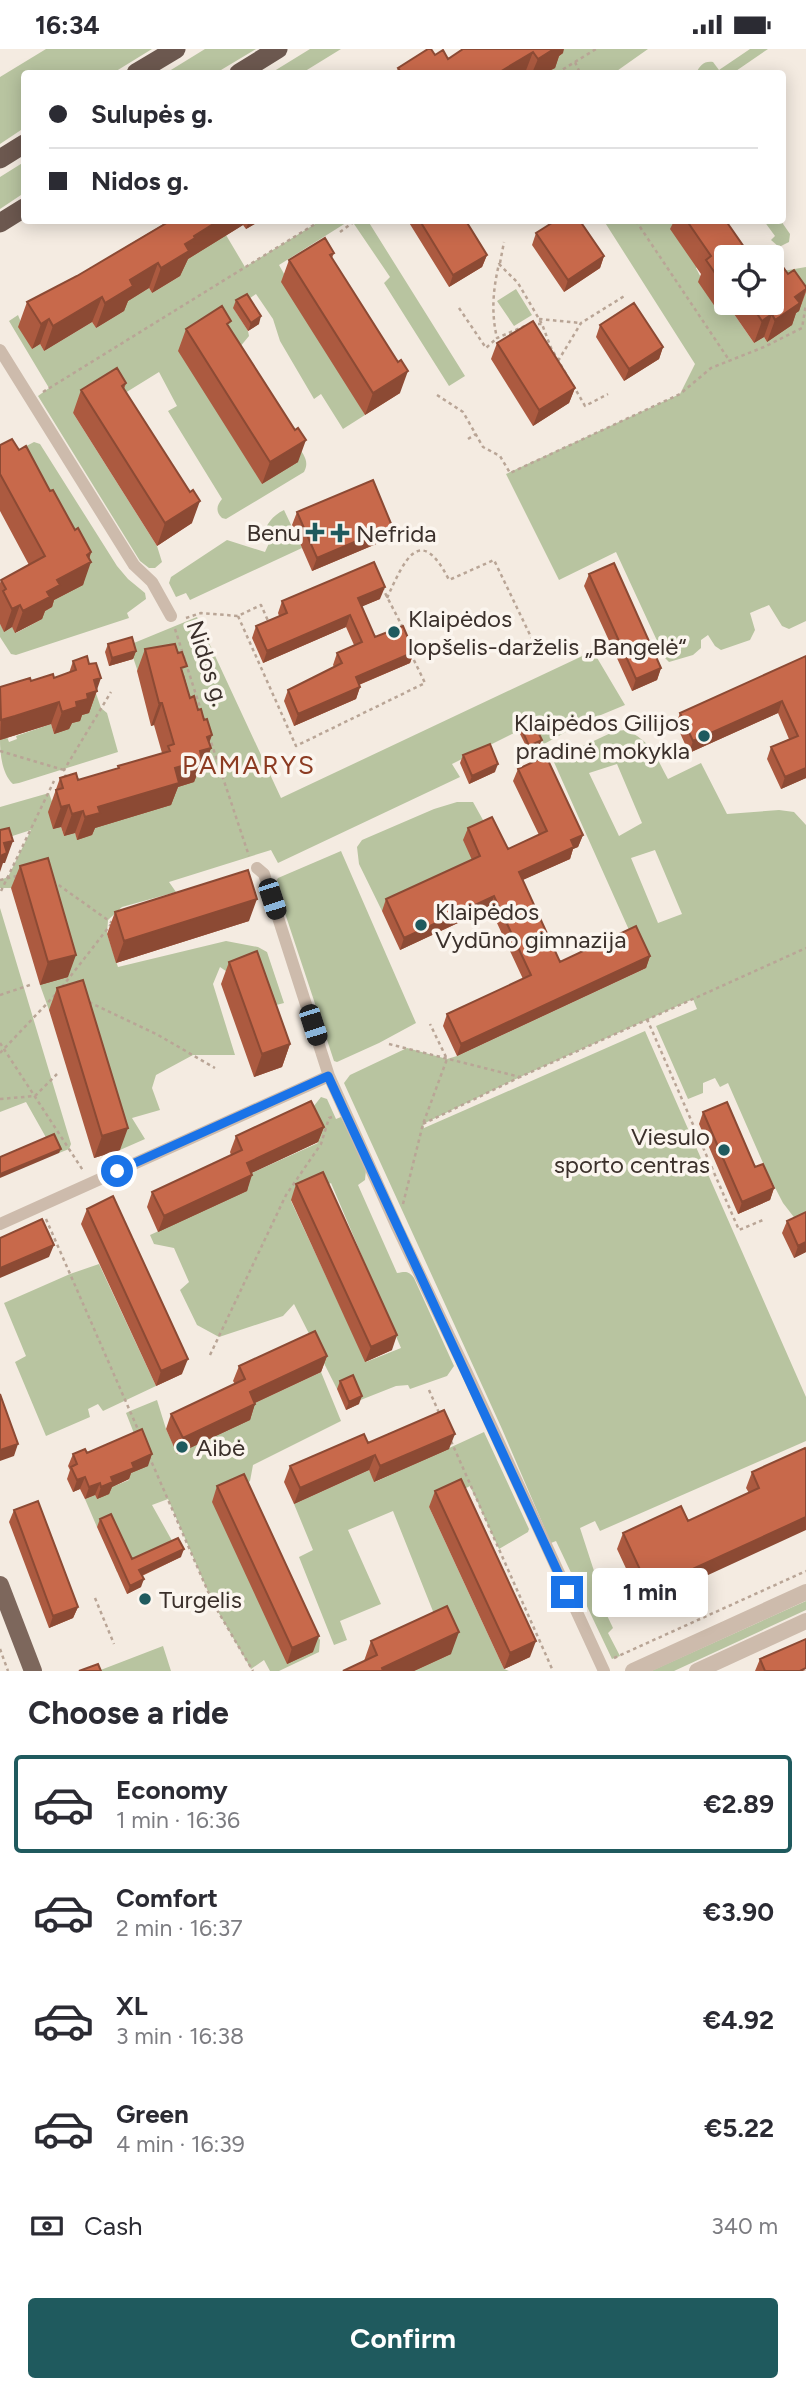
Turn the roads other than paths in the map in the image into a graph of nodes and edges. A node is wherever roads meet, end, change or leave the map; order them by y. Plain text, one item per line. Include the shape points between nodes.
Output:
1 (176, 49) edge
2 (278, 49) edge
3 (141, 70) edge
4 (244, 70) edge
5 (21, 145) edge
6 (0, 159) edge
7 (21, 210) edge
8 (0, 223) edge
9 (0, 350) edge
10 (172, 620) road end
11 (257, 868) road end
12 (328, 1076) junction
13 (0, 1224) edge
14 (0, 1585) edge
15 (806, 1593) edge
16 (806, 1621) edge
17 (602, 1668) edge
18 (33, 1671) edge
19 (633, 1671) edge
20 (697, 1671) edge

1 - 3 highway
2 - 4 highway
5 - 6 highway
7 - 8 highway
9 - 10 street, Nidos g. via 134,565 152,582
11 - 12 street via 264,874
12 - 13 street
12 - 17 street
14 - 18 main road
15 - 19 street
16 - 20 street

